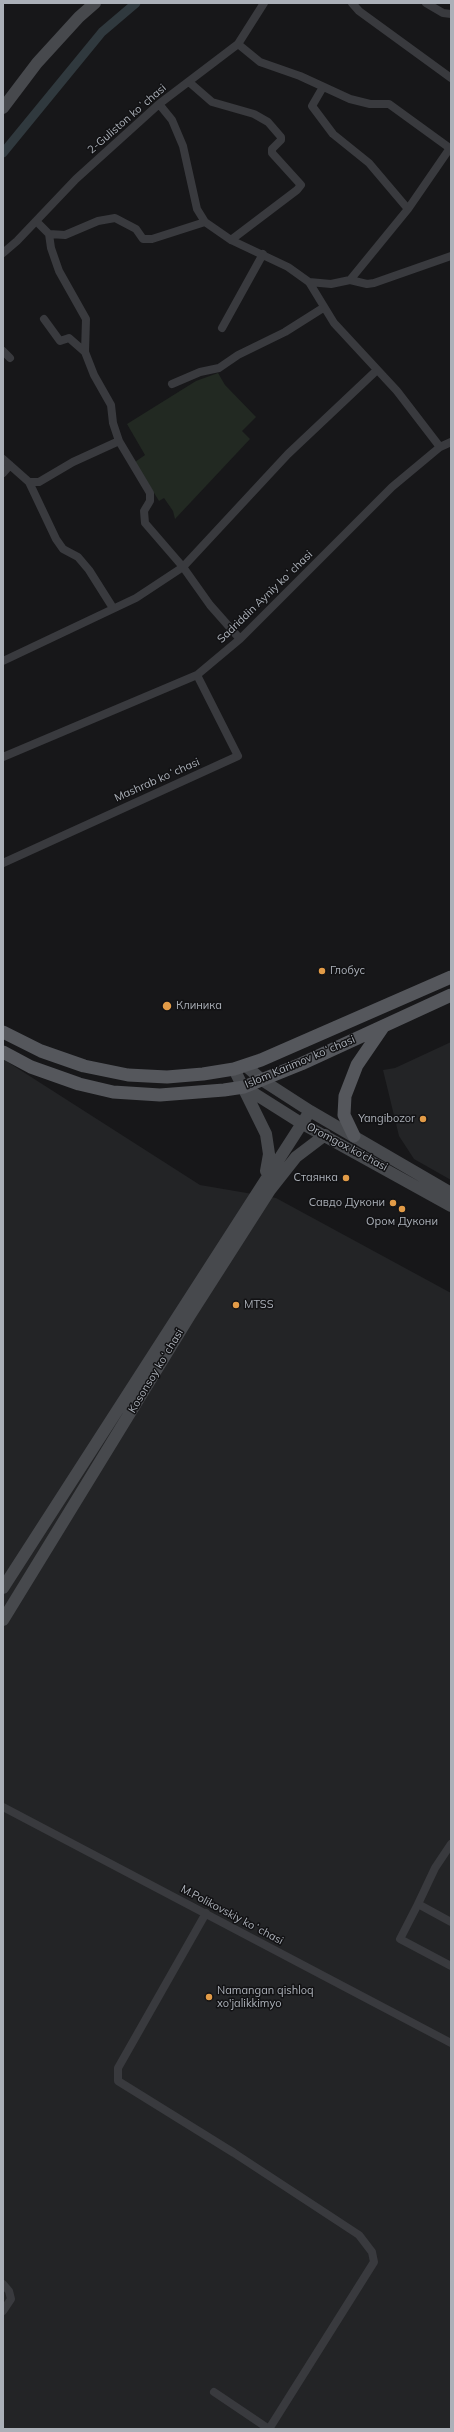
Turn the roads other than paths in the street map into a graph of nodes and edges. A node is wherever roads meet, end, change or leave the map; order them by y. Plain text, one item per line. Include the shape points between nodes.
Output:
1 (95, 3) edge
2 (264, 3) edge
3 (352, 3) edge
4 (426, 3) edge
5 (451, 14) edge
6 (238, 44) junction
7 (451, 78) edge
8 (189, 82) junction
9 (323, 87) junction
10 (159, 104) junction
11 (3, 108) edge
12 (451, 148) edge
13 (408, 209) junction
14 (36, 221) junction
15 (205, 222) junction
16 (49, 234) junction
17 (231, 240) junction
18 (3, 252) edge
19 (262, 254) junction
20 (451, 256) edge
21 (350, 280) junction
22 (309, 282) junction
23 (324, 308) junction
24 (44, 319) dead end
25 (222, 328) dead end
26 (3, 351) edge
27 (85, 352) junction
28 (10, 358) dead end
29 (378, 370) junction
30 (172, 384) dead end
31 (119, 441) junction
32 (451, 442) edge
33 (440, 447) junction
34 (3, 459) edge
35 (10, 465) junction
36 (3, 472) edge
37 (29, 482) junction
38 (184, 567) junction
39 (113, 608) junction
40 (240, 639) junction
41 (3, 661) edge
42 (197, 675) junction
43 (3, 757) edge
44 (3, 863) edge
45 (451, 977) edge
46 (451, 995) edge
47 (386, 1024) junction
48 (3, 1032) edge
49 (3, 1052) edge
50 (240, 1067) junction
51 (262, 1080) junction
52 (244, 1087) junction
53 (310, 1111) junction
54 (301, 1123) junction
55 (325, 1135) junction
56 (354, 1136) junction
57 (265, 1178) junction
58 (451, 1193) edge
59 (451, 1206) edge
60 (3, 1588) edge
61 (3, 1620) edge
62 (3, 1807) edge
63 (451, 1844) edge
64 (418, 1904) junction
65 (206, 1913) junction
66 (451, 1922) edge
67 (451, 1966) edge
68 (451, 2043) edge
69 (3, 2284) edge
70 (3, 2311) edge
71 (214, 2392) dead end

1 - 11 street via 37,63
2 - 6 street, 2-Guliston koʻchasi
3 - 7 street via 359,11
4 - 5 street via 443,13
6 - 8 street, 2-Guliston koʻchasi
6 - 9 street via 260,62
8 - 10 street, 2-Guliston koʻchasi
8 - 17 street via 212,102 254,114 268,122 281,137 272,148 272,153 301,186
9 - 12 street via 350,100 389,104
9 - 13 street via 312,106 333,134 369,163
10 - 14 street, 2-Guliston koʻchasi via 80,175
10 - 15 street via 172,120 183,146 197,209
12 - 13 street
13 - 21 street
14 - 16 street
14 - 18 street, 2-Guliston koʻchasi
15 - 16 street via 152,239 143,239 136,229 116,218 98,222 66,235
15 - 17 street
16 - 27 street via 59,271 86,319
17 - 19 street
19 - 22 street via 288,267
19 - 25 street
20 - 21 street via 374,283
21 - 22 street via 331,284
22 - 23 street
23 - 29 street via 334,323
23 - 30 street via 219,368 200,372
24 - 27 street via 60,341 69,338
26 - 28 street
27 - 31 street via 94,375 112,405 113,423
29 - 33 street
29 - 38 street via 288,454
31 - 37 street via 73,462 45,480
31 - 38 street via 150,493 150,501 144,511 145,523
32 - 33 street, Sadriddin Ayniy koʻchasi
33 - 40 street, Sadriddin Ayniy koʻchasi via 392,487
34 - 35 street
35 - 36 street
35 - 37 street
37 - 39 street via 56,539 63,549 78,558 89,570
38 - 39 street via 136,598
38 - 40 street via 210,605
39 - 41 street
40 - 42 street, Sadriddin Ayniy koʻchasi
42 - 43 street, Sadriddin Ayniy koʻchasi
42 - 44 street, Mashrab koʻchasi via 238,756
45 - 50 main road, Islom Karimov koʻchasi
46 - 47 main road, Islom Karimov koʻchasi
47 - 51 main road, Islom Karimov koʻchasi
47 - 56 main road via 360,1060 345,1096 344,1115
48 - 50 main road, Islom Karimov koʻchasi via 41,1052 84,1066 128,1075 167,1077
49 - 52 main road, Islom Karimov koʻchasi via 31,1067 72,1082 112,1092 160,1095
50 - 51 street, Oromgox ko‘chasi
50 - 52 street
51 - 52 main road, Islom Karimov koʻchasi
51 - 53 street, Oromgox ko‘chasi
52 - 54 street, Oromgox ko‘chasi
52 - 57 street via 266,1134 268,1166
53 - 54 street, Kosonsoy koʻchasi
53 - 56 street, Oromgox ko‘chasi
54 - 55 street, Oromgox ko‘chasi
54 - 57 street, Kosonsoy koʻchasi
55 - 59 street, Oromgox ko‘chasi
55 - 61 street, Kosonsoy koʻchasi via 296,1157 270,1190 190,1315
56 - 58 street, Oromgox ko‘chasi
57 - 60 street, Kosonsoy koʻchasi
62 - 65 street, M.Polikovskiy koʻchasi
63 - 64 street via 435,1868
64 - 66 street
64 - 67 street via 400,1939
65 - 68 street, M.Polikovskiy koʻchasi
65 - 71 street via 118,2068 118,2081 247,2161 359,2235 372,2252 374,2262 269,2429
69 - 70 street via 11,2299

